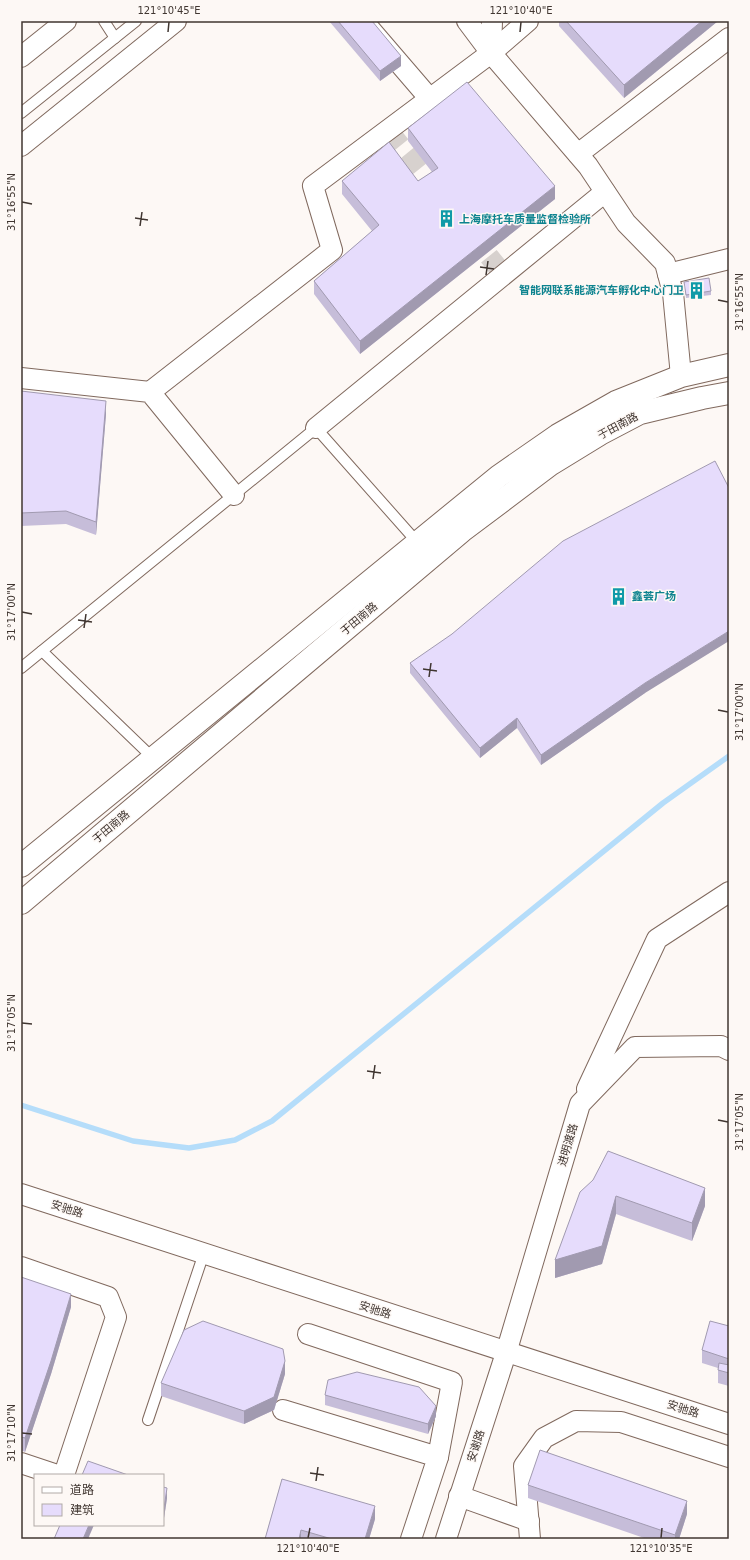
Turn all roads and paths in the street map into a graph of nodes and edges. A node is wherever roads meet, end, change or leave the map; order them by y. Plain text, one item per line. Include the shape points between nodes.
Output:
1 (66, 21) edge
2 (104, 21) edge
3 (136, 21) edge
4 (176, 21) edge
5 (363, 21) edge
6 (467, 21) edge
7 (492, 21) edge
8 (528, 21) edge
9 (115, 38) junction
10 (729, 38) edge
11 (491, 53) junction
12 (21, 57) edge
13 (430, 99) junction
14 (21, 113) edge
15 (21, 146) edge
16 (578, 154) junction
17 (605, 192) junction
18 (729, 259) edge
19 (668, 274) junction
20 (729, 365) edge
21 (681, 376) junction
22 (21, 378) edge
23 (150, 392) junction
24 (729, 393) edge
25 (316, 428) junction
26 (234, 495) junction
27 (417, 542) junction
28 (344, 602) junction
29 (360, 618) junction
30 (42, 651) junction
31 (21, 668) edge
32 (153, 758) junction
33 (21, 866) edge
34 (729, 892) edge
35 (21, 903) edge
36 (729, 1050) edge
37 (580, 1104) junction
38 (21, 1194) edge
39 (204, 1253) junction
40 (21, 1267) edge
41 (308, 1334) dead end
42 (506, 1354) junction
43 (283, 1410) dead end
44 (148, 1420) dead end
45 (729, 1424) edge
46 (438, 1457) junction
47 (729, 1458) edge
48 (21, 1463) edge
49 (54, 1474) edge
50 (64, 1474) edge
51 (460, 1496) junction
52 (529, 1530) edge
53 (411, 1539) edge
54 (446, 1539) edge

1 - 12 street
2 - 9 lane
3 - 9 lane
4 - 15 street
5 - 13 street
6 - 11 street
7 - 11 street
8 - 11 street
9 - 14 lane
10 - 16 street
11 - 13 street
11 - 16 street
13 - 23 street via 314,186 332,250
16 - 17 street
17 - 19 street via 626,223 665,263
17 - 25 street
18 - 19 street
19 - 21 street via 673,293
20 - 21 street, 于田南路
21 - 27 street, 于田南路 via 616,402 558,435 499,476
22 - 23 street
23 - 26 street
24 - 29 street, 于田南路 via 640,413 551,464 469,527
25 - 26 lane
25 - 27 lane
26 - 30 lane
27 - 28 street, 于田南路
28 - 29 street
28 - 32 street, 于田南路
29 - 35 street, 于田南路
30 - 31 lane
30 - 32 lane
32 - 33 street, 于田南路
34 - 37 street via 657,938
36 - 37 street, 进明渡路 via 721,1046 635,1047
37 - 42 street, 进明渡路
38 - 39 street, 安驰路
39 - 42 street, 安驰路
39 - 44 lane
40 - 50 street via 108,1297 116,1317
41 - 46 street via 452,1382
42 - 45 street, 安驰路
42 - 51 street, 安谢路
43 - 46 street
46 - 53 street
47 - 52 street via 621,1422 576,1421 544,1438 524,1466
48 - 49 street
51 - 52 street
51 - 54 street, 安谢路

